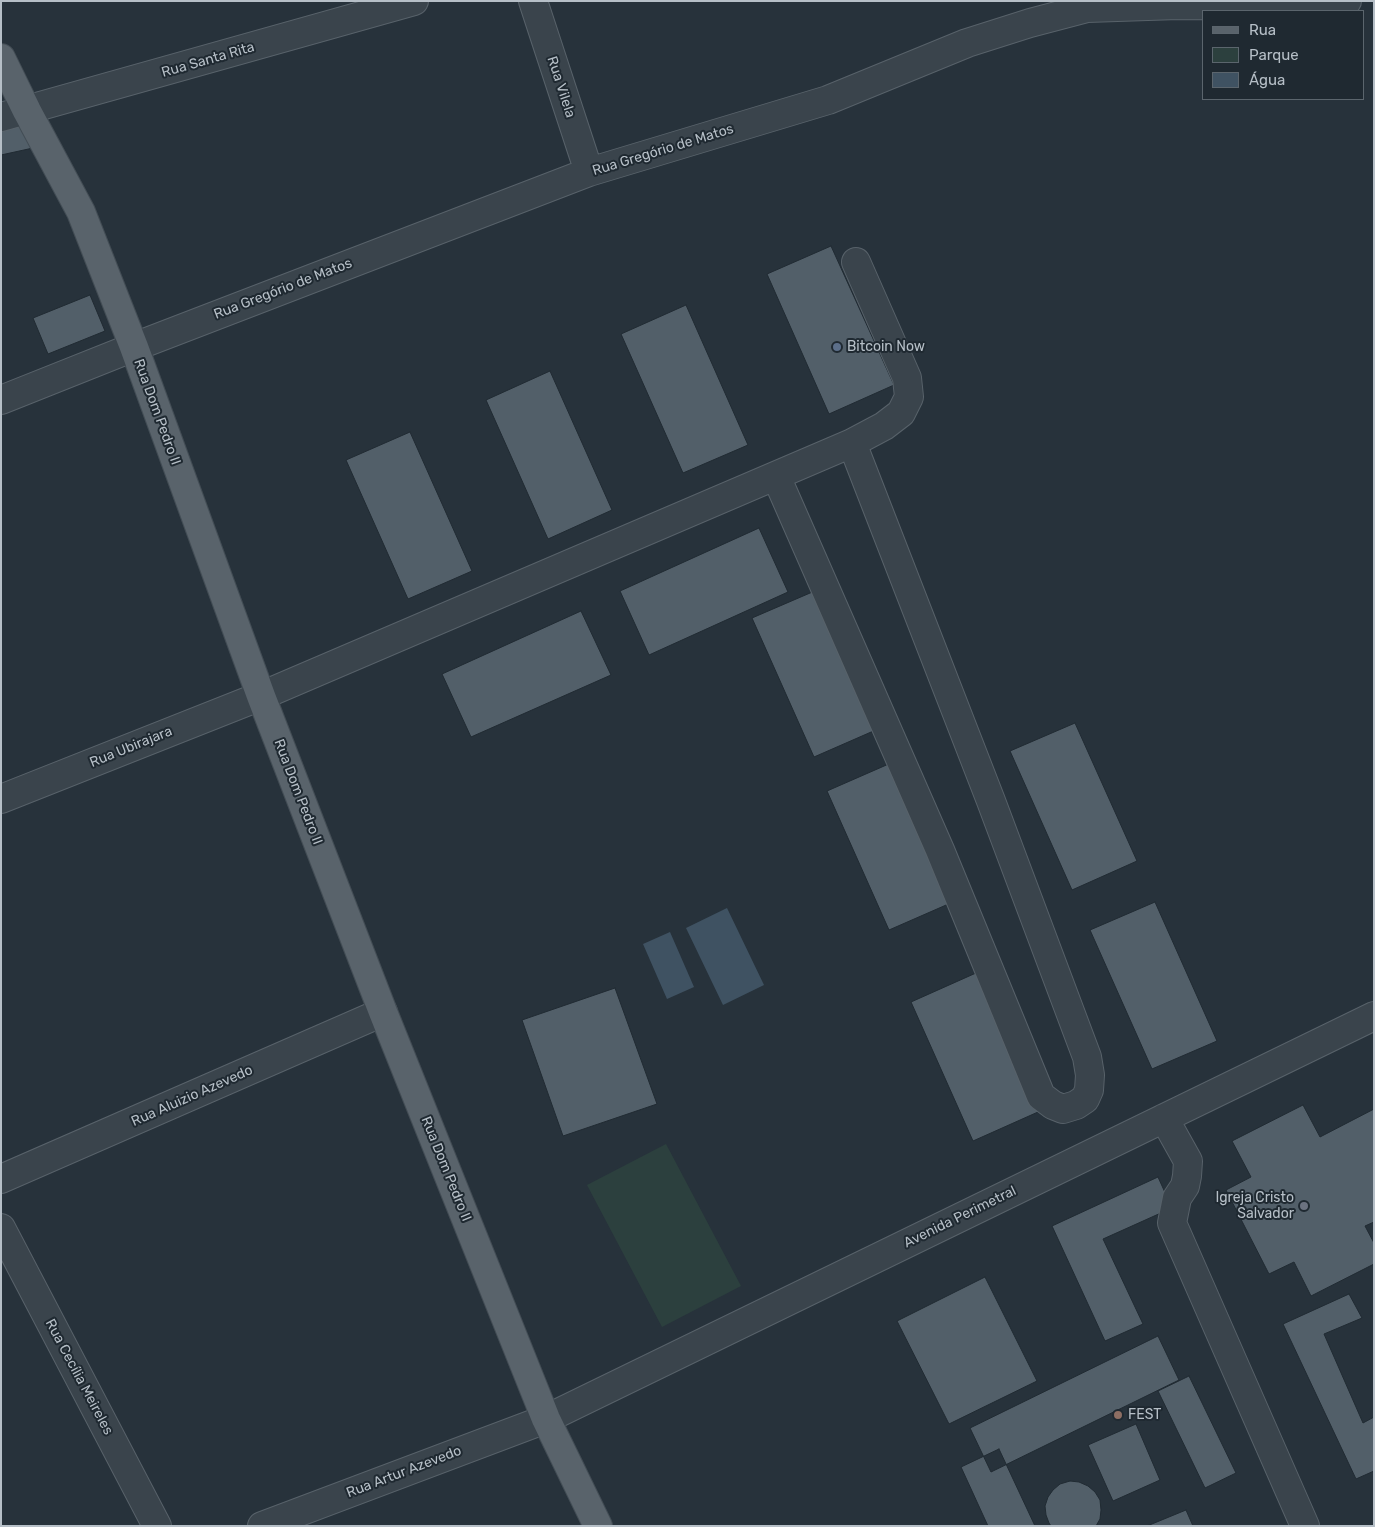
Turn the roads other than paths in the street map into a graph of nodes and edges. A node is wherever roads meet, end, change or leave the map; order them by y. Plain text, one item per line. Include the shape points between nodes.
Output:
1 (414, 1) edge
2 (533, 1) edge
3 (1347, 1) edge
4 (1, 58) edge
5 (27, 111) junction
6 (1, 117) edge
7 (589, 172) junction
8 (856, 262) dead end
9 (134, 347) junction
10 (1, 400) edge
11 (852, 443) junction
12 (776, 476) junction
13 (261, 696) junction
14 (1, 799) edge
15 (384, 1012) junction
16 (1374, 1016) edge
17 (1164, 1118) junction
18 (1, 1179) edge
19 (1, 1228) edge
20 (546, 1419) junction
21 (157, 1526) edge
22 (262, 1526) edge
23 (598, 1526) edge
24 (1305, 1526) edge

1 - 5 street, Rua Santa Rita
2 - 7 street, Rua Vilela
3 - 7 street, Rua Gregório de Matos via 1320,6 1086,8 967,42 828,100
4 - 5 main road, Rua Dom Pedro II
5 - 6 street, Rua Santa Rita
5 - 9 main road, Rua Dom Pedro II via 81,212
7 - 9 street, Rua Gregório de Matos
8 - 11 street, Rua Ubirajara via 907,378 909,397 901,413
9 - 10 street, Rua Gregório de Matos
9 - 13 main road, Rua Dom Pedro II
11 - 12 street, Rua Ubirajara
11 - 12 street via 1086,1057 1089,1090 1085,1099 1076,1105 1063,1109 1041,1096 940,850
12 - 13 street, Rua Ubirajara
13 - 14 street, Rua Ubirajara
13 - 15 main road, Rua Dom Pedro II
15 - 18 street, Rua Aluizio Azevedo
15 - 20 main road, Rua Dom Pedro II
16 - 17 street, Avenida Perimetral
17 - 20 street, Avenida Perimetral
17 - 24 street via 1188,1161 1187,1176 1177,1198 1172,1223
19 - 21 street, Rua Cecília Meireles
20 - 22 street, Rua Artur Azevedo
20 - 23 main road, Rua Dom Pedro II

